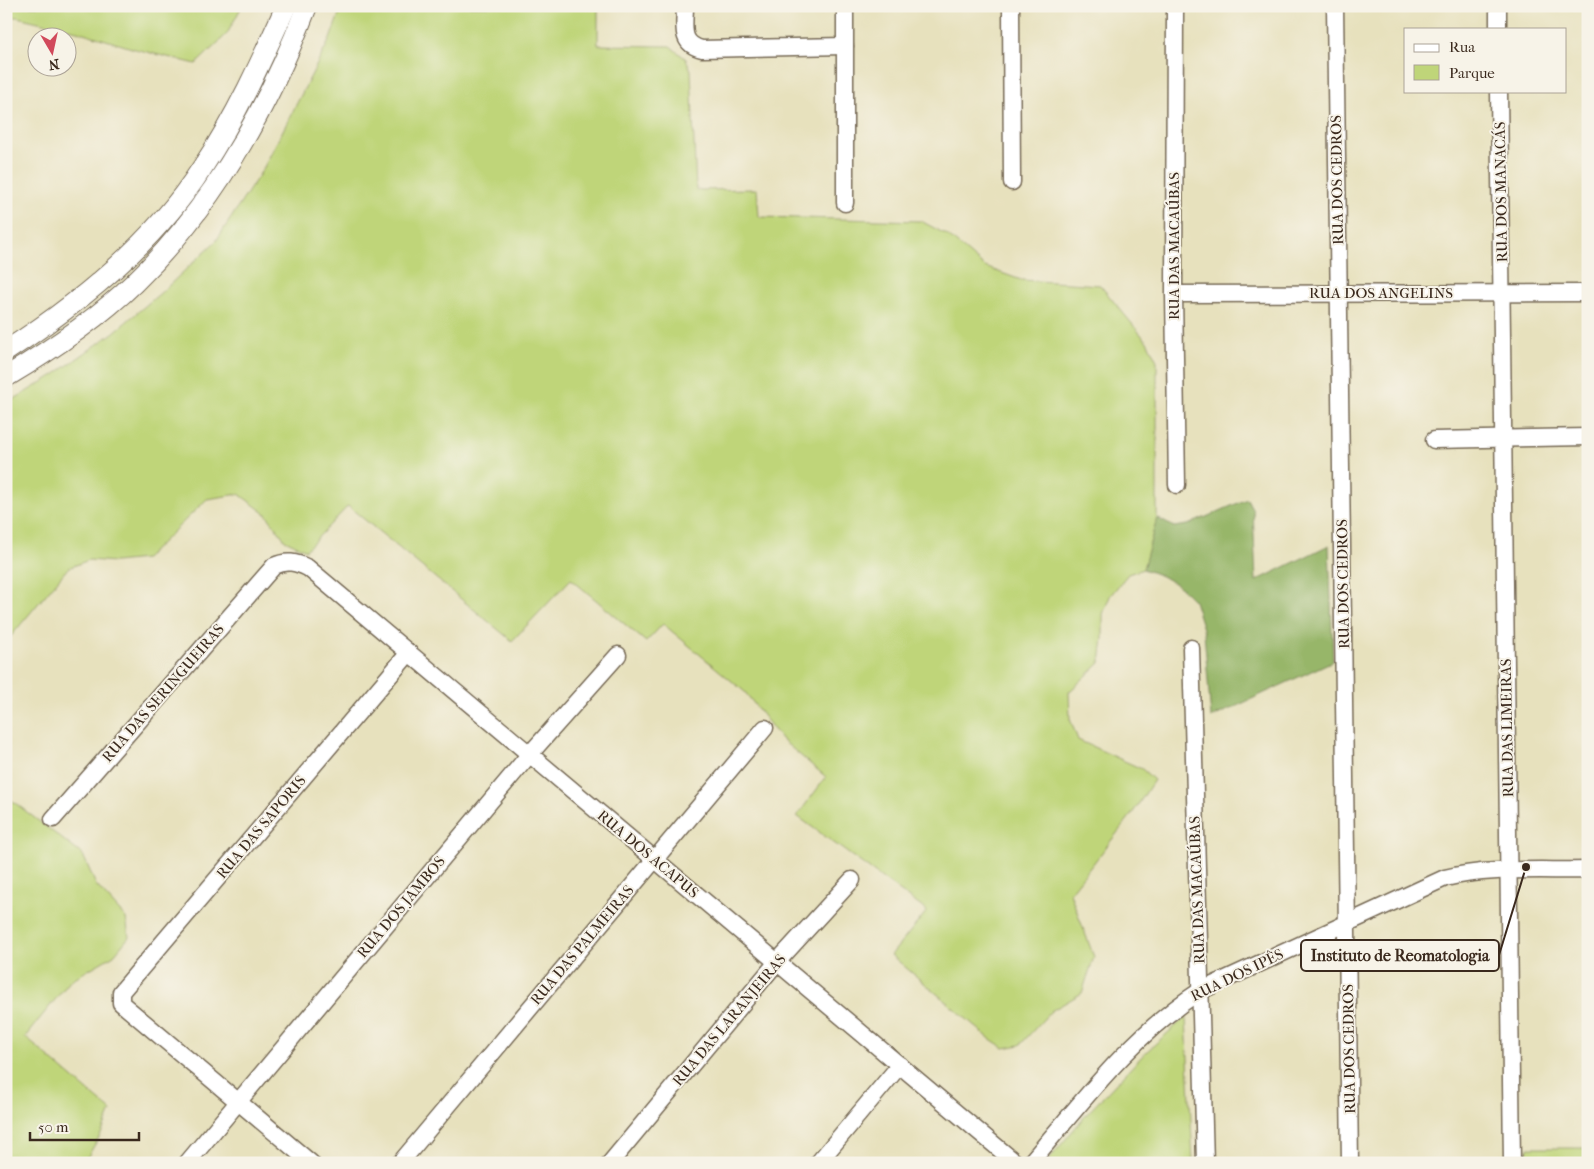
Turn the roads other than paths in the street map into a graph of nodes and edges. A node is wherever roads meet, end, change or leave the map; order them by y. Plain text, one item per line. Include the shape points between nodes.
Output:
1 (286, 6) edge
2 (307, 6) edge
3 (685, 6) edge
4 (845, 6) edge
5 (1011, 6) edge
6 (1175, 6) edge
7 (1335, 6) edge
8 (1498, 6) edge
9 (1498, 28) edge
10 (845, 46) junction
11 (1499, 92) edge
12 (1012, 182) dead end
13 (845, 203) dead end
14 (1339, 293) junction
15 (1503, 293) junction
16 (1588, 293) edge
17 (1174, 294) junction
18 (6, 351) edge
19 (6, 377) edge
20 (1504, 438) junction
21 (1588, 438) edge
22 (1434, 440) dead end
23 (1177, 485) dead end
24 (274, 566) joint
25 (1191, 648) dead end
26 (408, 654) junction
27 (618, 655) dead end
28 (765, 728) dead end
29 (529, 755) junction
30 (53, 819) dead end
31 (653, 859) junction
32 (1588, 870) edge
33 (1508, 871) junction
34 (852, 880) dead end
35 (1347, 922) junction
36 (777, 962) junction
37 (1200, 991) junction
38 (900, 1065) junction
39 (238, 1102) junction
40 (187, 1163) edge
41 (311, 1163) edge
42 (400, 1163) edge
43 (610, 1163) edge
44 (818, 1163) edge
45 (1016, 1163) edge
46 (1030, 1163) edge
47 (1205, 1163) edge
48 (1350, 1163) edge
49 (1512, 1163) edge

1 - 18 main road via 232,118 202,169 178,200 123,261 40,329
2 - 19 main road via 265,100 232,160 169,246 133,284 88,322
3 - 10 street via 685,36 691,45 702,49
4 - 10 street
5 - 12 street
6 - 17 street, RUA DAS MACAÚBAS
7 - 14 street, RUA DOS CEDROS
8 - 9 street
10 - 13 street
11 - 15 street, RUA DOS MANACÁS
14 - 15 street, RUA DOS ANGELINS
14 - 17 street, RUA DOS ANGELINS
14 - 35 street, RUA DOS CEDROS
15 - 16 street, RUA DOS ANGELINS
15 - 20 street, RUA DAS LIMEIRAS
17 - 23 street, RUA DAS MACAÚBAS
20 - 21 street
20 - 22 street
20 - 33 street, RUA DAS LIMEIRAS
24 - 26 street, RUA DOS ACAPUS via 292,562 308,568
24 - 30 street, RUA DAS SERINGUEIRAS
25 - 37 street, RUA DAS MACAÚBAS
26 - 29 street, RUA DOS ACAPUS
26 - 39 street, RUA DAS SAPORIS via 121,992 122,1003
27 - 29 street, RUA DOS JAMBOS
28 - 31 street, RUA DAS PALMEIRAS
29 - 31 street, RUA DOS ACAPUS
29 - 39 street, RUA DOS JAMBOS
31 - 36 street, RUA DOS ACAPUS
31 - 42 street, RUA DAS PALMEIRAS
32 - 33 street, RUA DOS IPÊS
33 - 35 street, RUA DOS IPÊS via 1445,878
33 - 49 street, RUA DAS LIMEIRAS
34 - 36 street, RUA DAS LARANJEIRAS
35 - 37 street, RUA DOS IPÊS
35 - 48 street, RUA DOS CEDROS
36 - 38 street, RUA DOS ACAPUS
36 - 43 street, RUA DAS LARANJEIRAS
37 - 46 street, RUA DOS IPÊS via 1164,1016 1129,1050
37 - 47 street, RUA DAS MACAÚBAS
38 - 44 street
38 - 45 street, RUA DOS ACAPUS
39 - 40 street, RUA DOS JAMBOS
39 - 41 street

